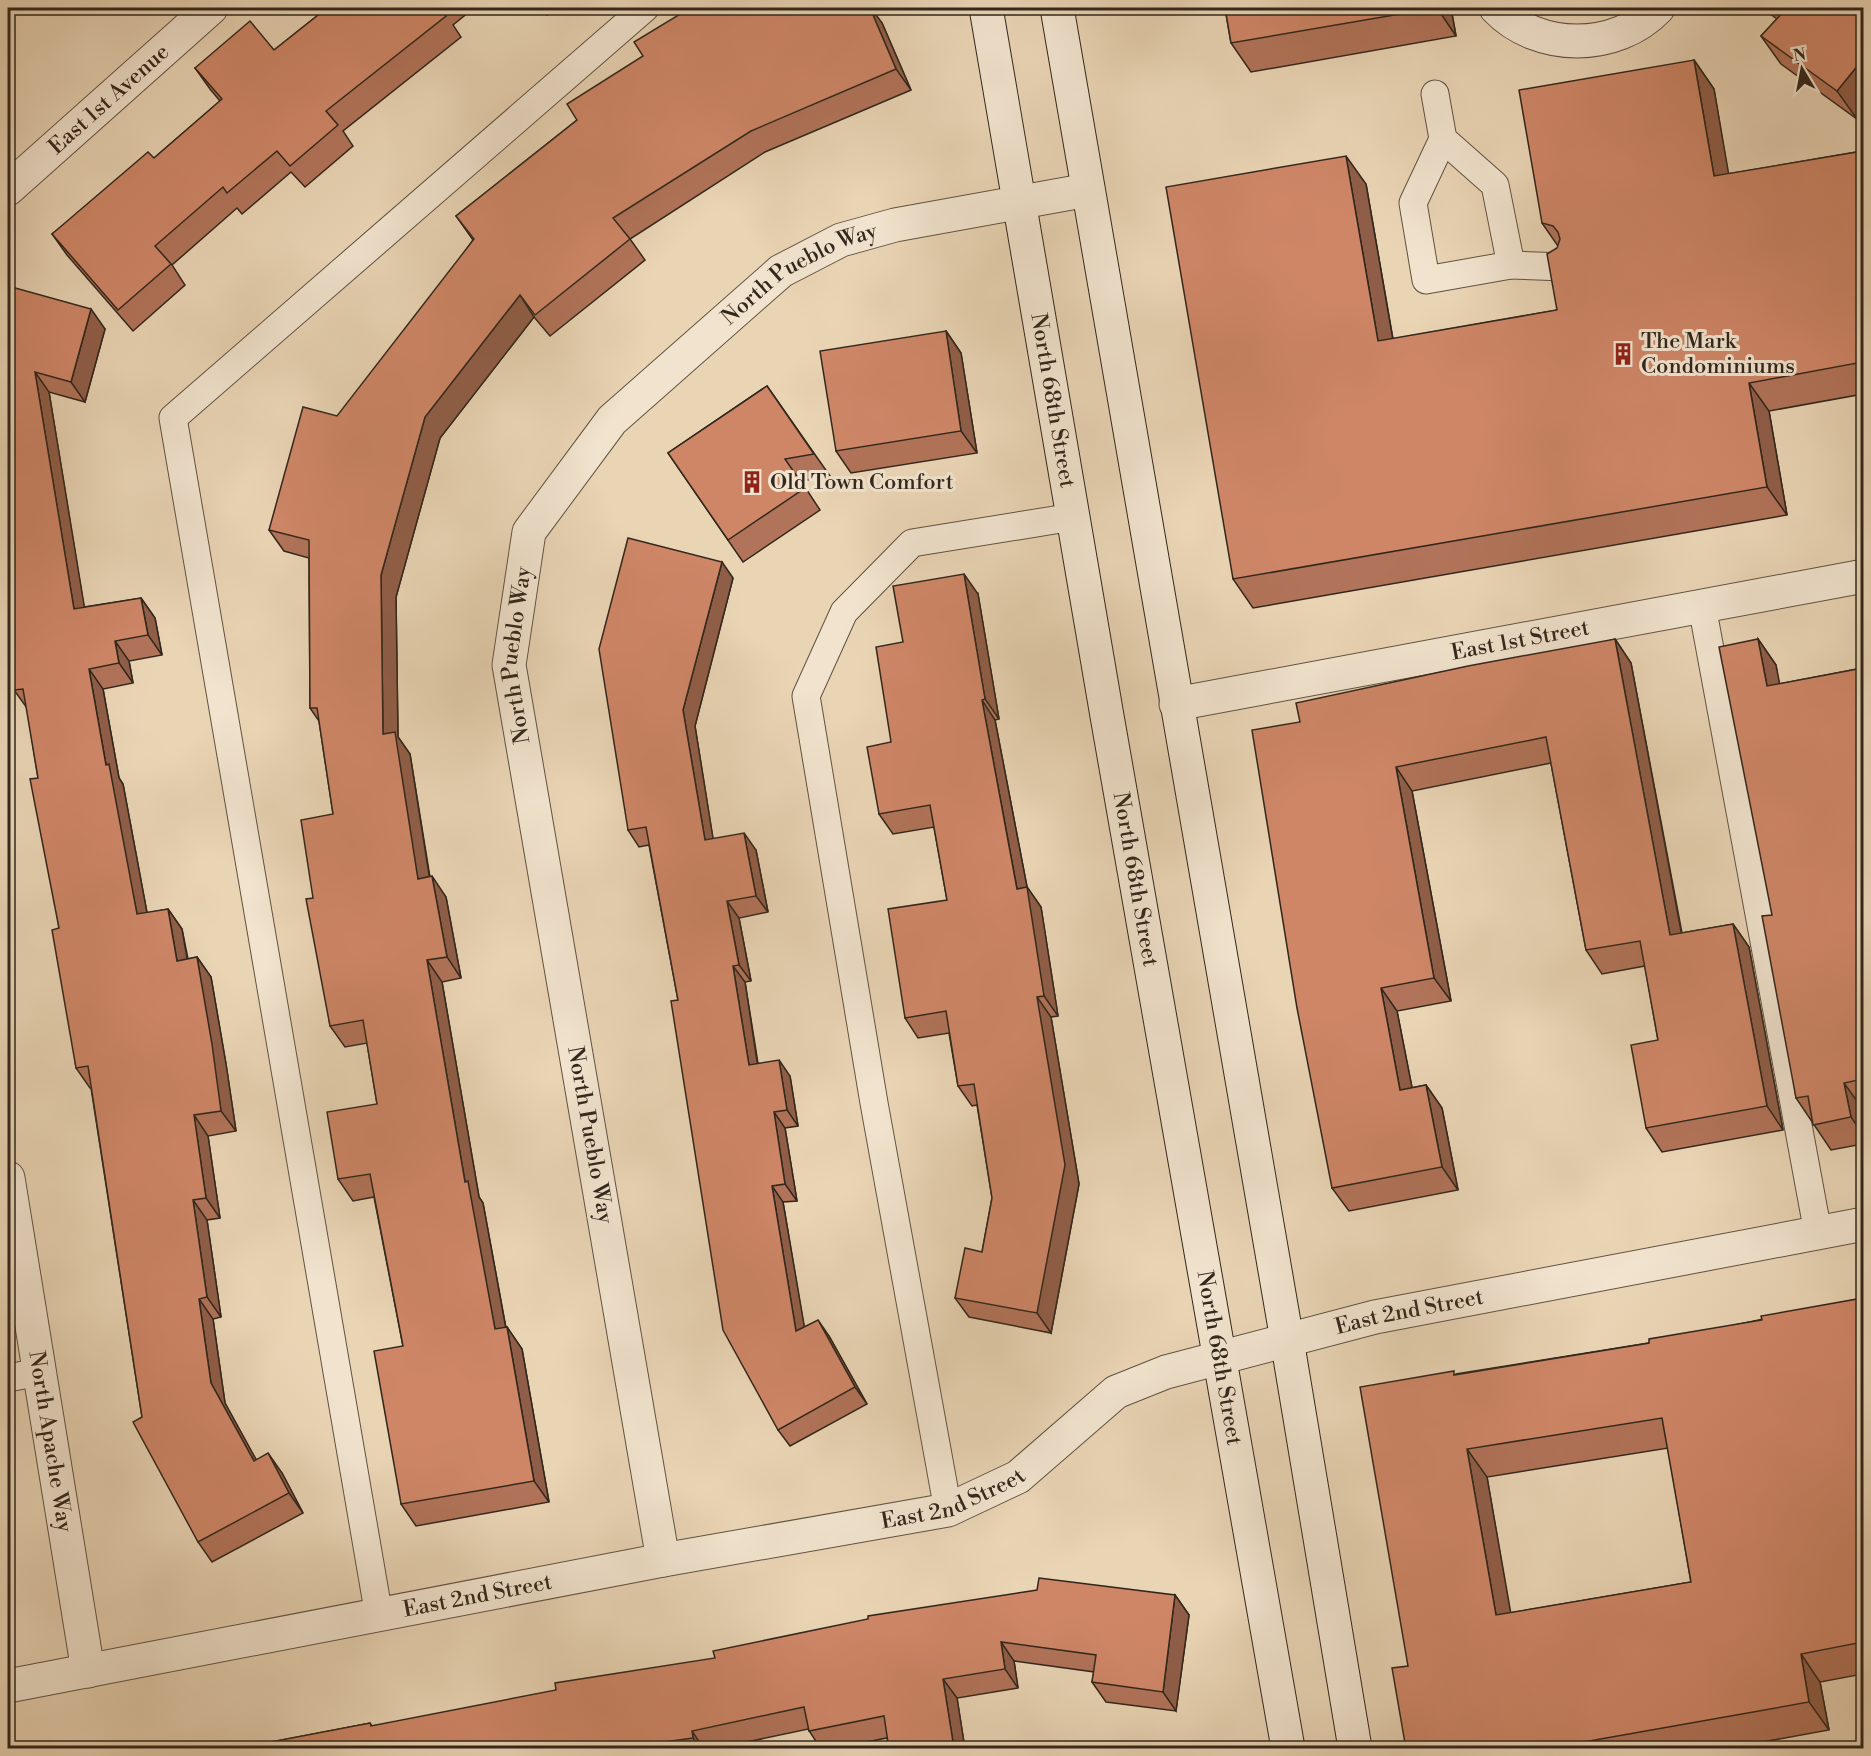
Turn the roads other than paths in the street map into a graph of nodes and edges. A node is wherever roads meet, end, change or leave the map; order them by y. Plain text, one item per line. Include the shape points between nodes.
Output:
1 (211, 8) edge
2 (645, 8) edge
3 (986, 8) edge
4 (1057, 8) edge
5 (1496, 8) edge
6 (1658, 8) edge
7 (1435, 94) dead end
8 (1443, 139) junction
9 (8, 189) edge
10 (1088, 190) junction
11 (1019, 202) junction
12 (1511, 265) junction
13 (1564, 267) edge
14 (1073, 517) junction
15 (1863, 576) edge
16 (1702, 606) junction
17 (1176, 704) junction
18 (8, 1178) edge
19 (1863, 1224) edge
20 (1818, 1233) junction
21 (1287, 1340) junction
22 (1219, 1358) junction
23 (39, 1372) junction
24 (8, 1378) edge
25 (948, 1510) junction
26 (663, 1560) junction
27 (379, 1616) junction
28 (88, 1671) junction
29 (8, 1686) edge
30 (1288, 1749) edge
31 (1355, 1749) edge

1 - 9 street, East 1st Avenue
2 - 27 lane via 172,418
3 - 11 street, North 68th Street
4 - 10 street
5 - 6 street via 1538,35 1576,42 1614,36 1648,18
7 - 8 lane
8 - 12 lane via 1496,185
8 - 12 lane via 1413,202 1426,280
10 - 11 street, North Pueblo Way
10 - 17 street
11 - 14 street, North 68th Street
11 - 26 street, North Pueblo Way via 895,225 841,240 781,271 612,420 529,532 509,665
12 - 13 lane
14 - 22 street, North 68th Street
14 - 25 lane via 912,543 844,612 806,696
15 - 16 street, East 1st Street
16 - 17 street, East 1st Street
16 - 20 lane
17 - 21 street
18 - 23 street, North Apache Way
19 - 20 street, East 2nd Street
20 - 21 street, East 2nd Street via 1375,1317
21 - 22 street, East 2nd Street
21 - 31 street
22 - 25 street, East 2nd Street via 1166,1372 1116,1392 1018,1477
22 - 30 street, North 68th Street
23 - 24 lane
23 - 28 street, North Apache Way
25 - 26 street, East 2nd Street
26 - 27 street, East 2nd Street
27 - 28 street, East 2nd Street
28 - 29 street, East 2nd Street

